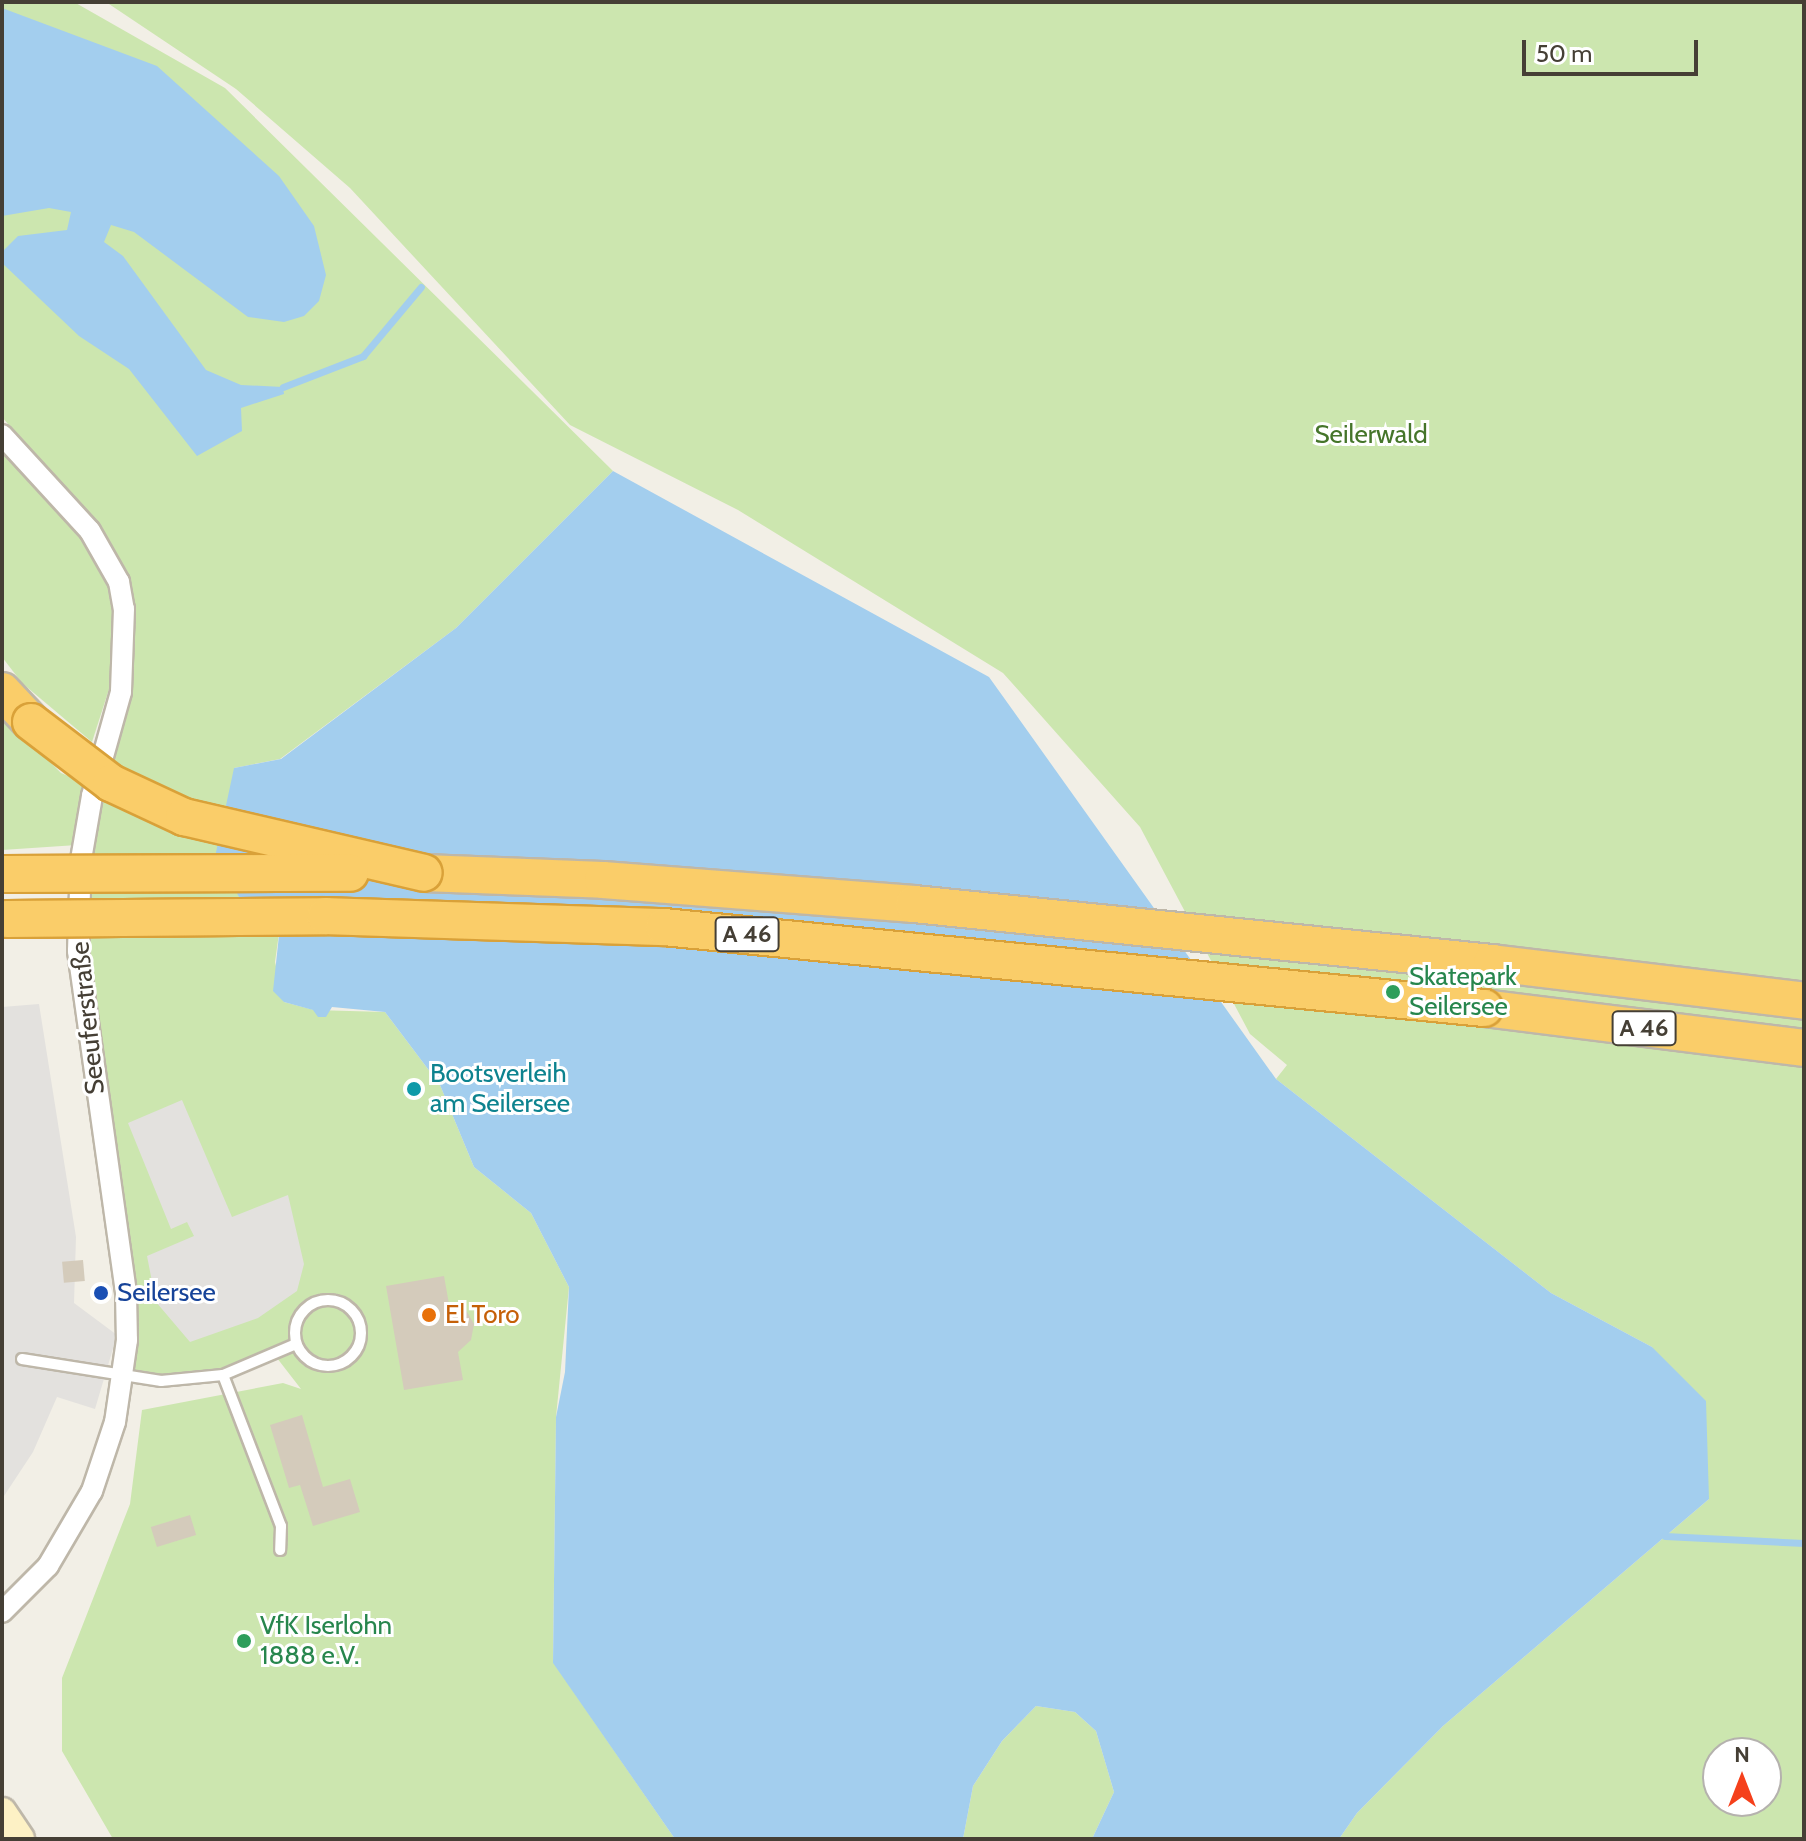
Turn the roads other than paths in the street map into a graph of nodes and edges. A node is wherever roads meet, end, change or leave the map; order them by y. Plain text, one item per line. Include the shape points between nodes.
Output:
1 (2, 435) edge
2 (2, 691) edge
3 (424, 873) junction
4 (3, 874) edge
5 (5, 919) edge
6 (1804, 1001) edge
7 (1804, 1048) edge
8 (296, 1344) junction
9 (22, 1359) dead end
10 (223, 1375) junction
11 (124, 1379) junction
12 (280, 1550) dead end
13 (2, 1612) edge
14 (2, 1812) edge
15 (20, 1839) edge

1 - 11 street, Seeuferstraße via 90,531 119,582 124,609 121,692 99,766 81,860 78,951 126,1294
2 - 3 highway, bridge via 31,722 111,783 184,817
3 - 4 highway, A 46, bridge
3 - 6 highway, A 46 via 603,880 914,904
5 - 7 highway, A 46, bridge via 326,916 664,927 1484,1008
8 - 8 lane via 314,1363 334,1365 355,1351 360,1328 354,1312 341,1302 315,1302 298,1317
8 - 10 lane
9 - 11 lane
10 - 11 lane
10 - 12 lane via 281,1526
11 - 13 street, Seeuferstraße via 104,1458 84,1507 48,1566
14 - 15 main road

